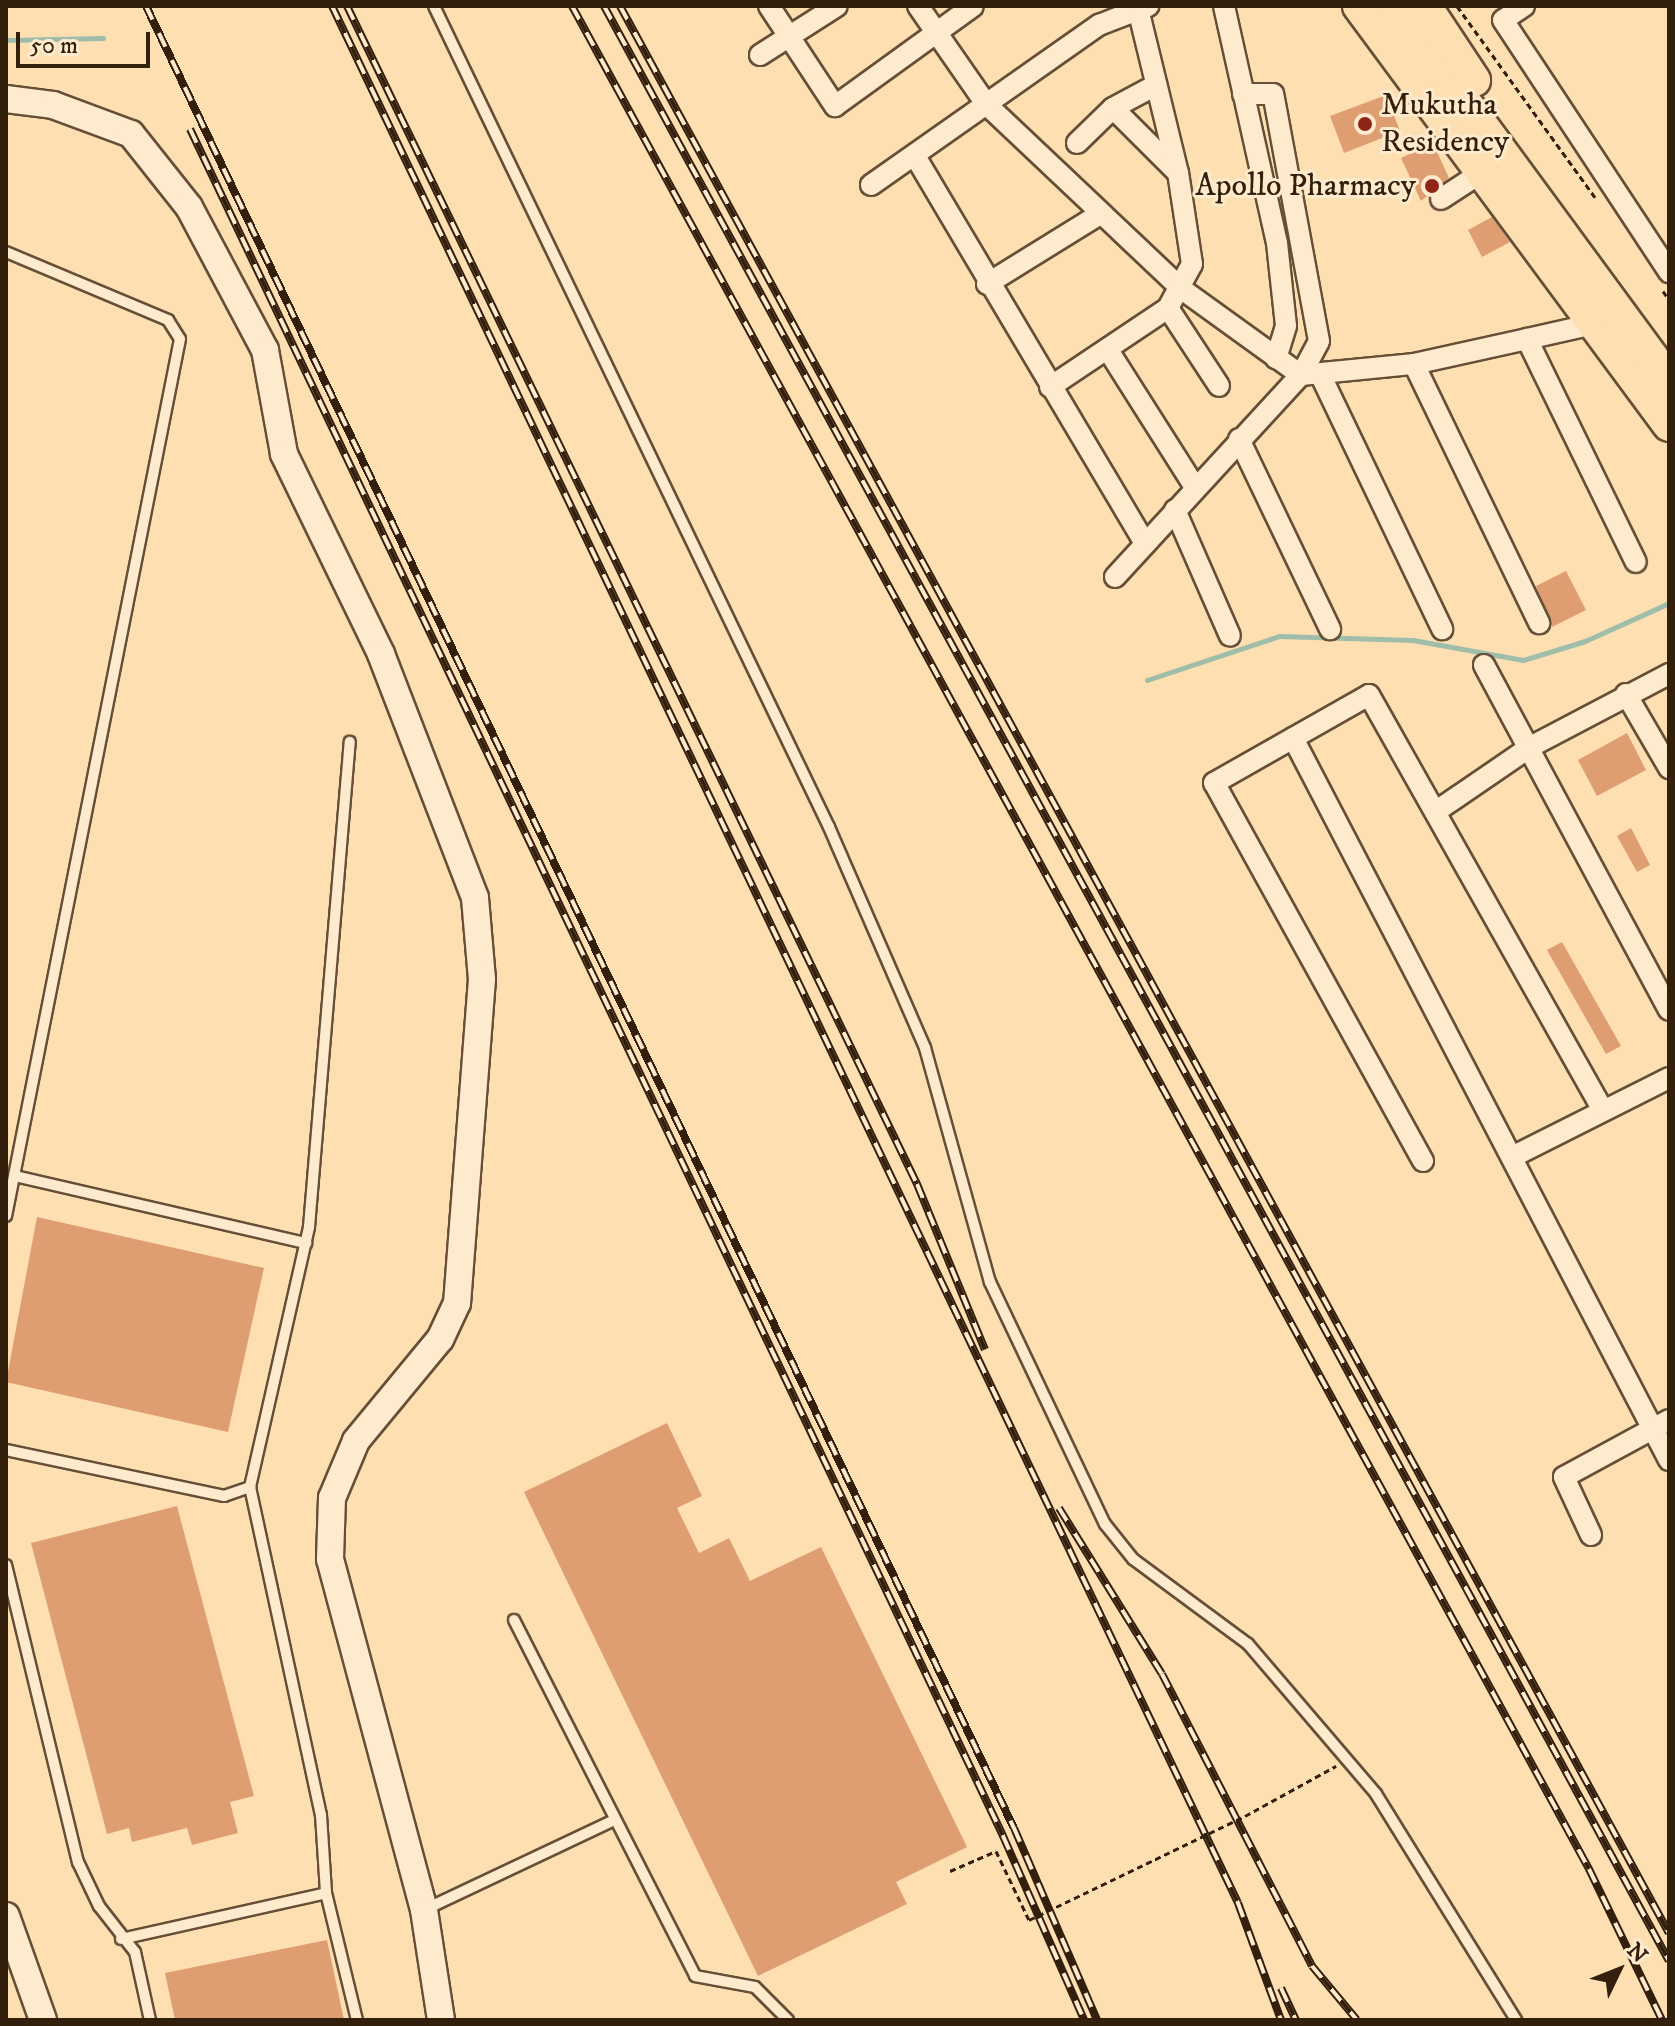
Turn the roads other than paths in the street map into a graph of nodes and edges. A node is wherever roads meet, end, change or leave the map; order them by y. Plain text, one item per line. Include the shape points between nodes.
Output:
1 (434, 6) edge
2 (769, 6) edge
3 (837, 6) edge
4 (918, 6) edge
5 (973, 6) edge
6 (1224, 6) edge
7 (1359, 6) edge
8 (1394, 6) edge
9 (1425, 6) edge
10 (1524, 6) edge
11 (1143, 8) edge
12 (937, 31) junction
13 (789, 37) junction
14 (760, 55) dead end
15 (1156, 85) junction
16 (1255, 92) junction
17 (6, 99) edge
18 (986, 104) junction
19 (1113, 108) junction
20 (1077, 143) dead end
21 (915, 156) junction
22 (1484, 171) junction
23 (1178, 173) junction
24 (871, 185) dead end
25 (1441, 199) dead end
26 (1100, 214) junction
27 (6, 252) edge
28 (1666, 271) edge
29 (987, 284) junction
30 (1183, 290) junction
31 (1168, 308) junction
32 (1598, 323) junction
33 (1527, 339) junction
34 (1108, 350) junction
35 (1669, 356) edge
36 (1414, 364) junction
37 (1294, 367) junction
38 (1669, 380) edge
39 (1219, 386) dead end
40 (1050, 387) junction
41 (1669, 425) edge
42 (1239, 439) junction
43 (1192, 483) junction
44 (1175, 510) junction
45 (1141, 537) junction
46 (1636, 562) dead end
47 (1115, 577) dead end
48 (1539, 623) dead end
49 (1330, 629) dead end
50 (1442, 629) dead end
51 (1230, 636) dead end
52 (1484, 665) dead end
53 (1669, 674) edge
54 (1626, 694) junction
55 (1293, 738) junction
56 (350, 742) dead end
57 (1530, 747) junction
58 (1669, 768) edge
59 (1438, 810) junction
60 (1669, 1010) edge
61 (1669, 1078) edge
62 (1603, 1111) junction
63 (1512, 1157) junction
64 (1423, 1161) dead end
65 (15, 1176) junction
66 (6, 1216) edge
67 (306, 1243) junction
68 (1661, 1424) edge
69 (6, 1450) edge
70 (1669, 1460) edge
71 (250, 1487) junction
72 (1591, 1535) dead end
73 (6, 1565) edge
74 (514, 1620) dead end
75 (614, 1820) junction
76 (326, 1893) junction
77 (424, 1910) junction
78 (6, 1916) edge
79 (121, 1939) junction
80 (6, 1971) edge
81 (27, 2020) edge
82 (43, 2020) edge
83 (150, 2020) edge
84 (357, 2020) edge
85 (441, 2020) edge
86 (788, 2020) edge
87 (1516, 2020) edge

1 - 87 lane via 829,827 925,1048 990,1282 1105,1524 1133,1559 1248,1644 1376,1794
2 - 13 street
3 - 13 street
4 - 12 street
5 - 12 street
6 - 16 street
7 - 22 main road
8 - 38 main road
9 - 35 main road
10 - 28 street via 1503,20
11 - 15 street
11 - 18 street via 1099,25
12 - 13 street via 835,106
12 - 18 street
13 - 14 street
15 - 19 street
15 - 23 street
16 - 37 street
16 - 37 street via 1273,94 1317,311 1319,341
17 - 77 street via 53,105 131,134 189,207 265,350 284,454 381,654 475,898 482,967 457,1303 440,1339 356,1441 332,1498 330,1559
18 - 21 street
18 - 26 street
19 - 20 street
19 - 23 street
21 - 24 street
21 - 29 street
22 - 25 street
22 - 32 main road
23 - 30 street via 1192,264
26 - 29 street
26 - 30 street
27 - 65 lane via 168,320 180,339
29 - 40 street
30 - 31 street
30 - 37 street
31 - 34 street
31 - 39 street
32 - 33 street
32 - 41 main road
33 - 36 street
33 - 46 street
34 - 40 street
34 - 43 street
36 - 37 street
36 - 48 street
37 - 42 street
37 - 50 street
40 - 45 street
42 - 43 street
42 - 49 street
43 - 44 street
44 - 45 street
44 - 51 street
45 - 47 street
52 - 57 street
53 - 54 street
54 - 57 street
54 - 58 street
55 - 59 street via 1372,694
55 - 63 street
55 - 64 street via 1214,783
56 - 67 lane
57 - 59 street
57 - 60 street
59 - 62 street
61 - 62 street
62 - 63 street
63 - 68 street
65 - 66 lane
65 - 67 lane
67 - 71 lane
68 - 70 street
68 - 72 street via 1564,1477
69 - 71 lane via 224,1496 241,1495
71 - 76 lane via 321,1815
73 - 79 lane via 78,1862
74 - 75 lane
75 - 77 lane
75 - 86 lane via 695,1976 755,1987
76 - 79 lane
76 - 84 lane
77 - 85 street
78 - 82 street
79 - 83 lane via 135,1952
80 - 81 street

